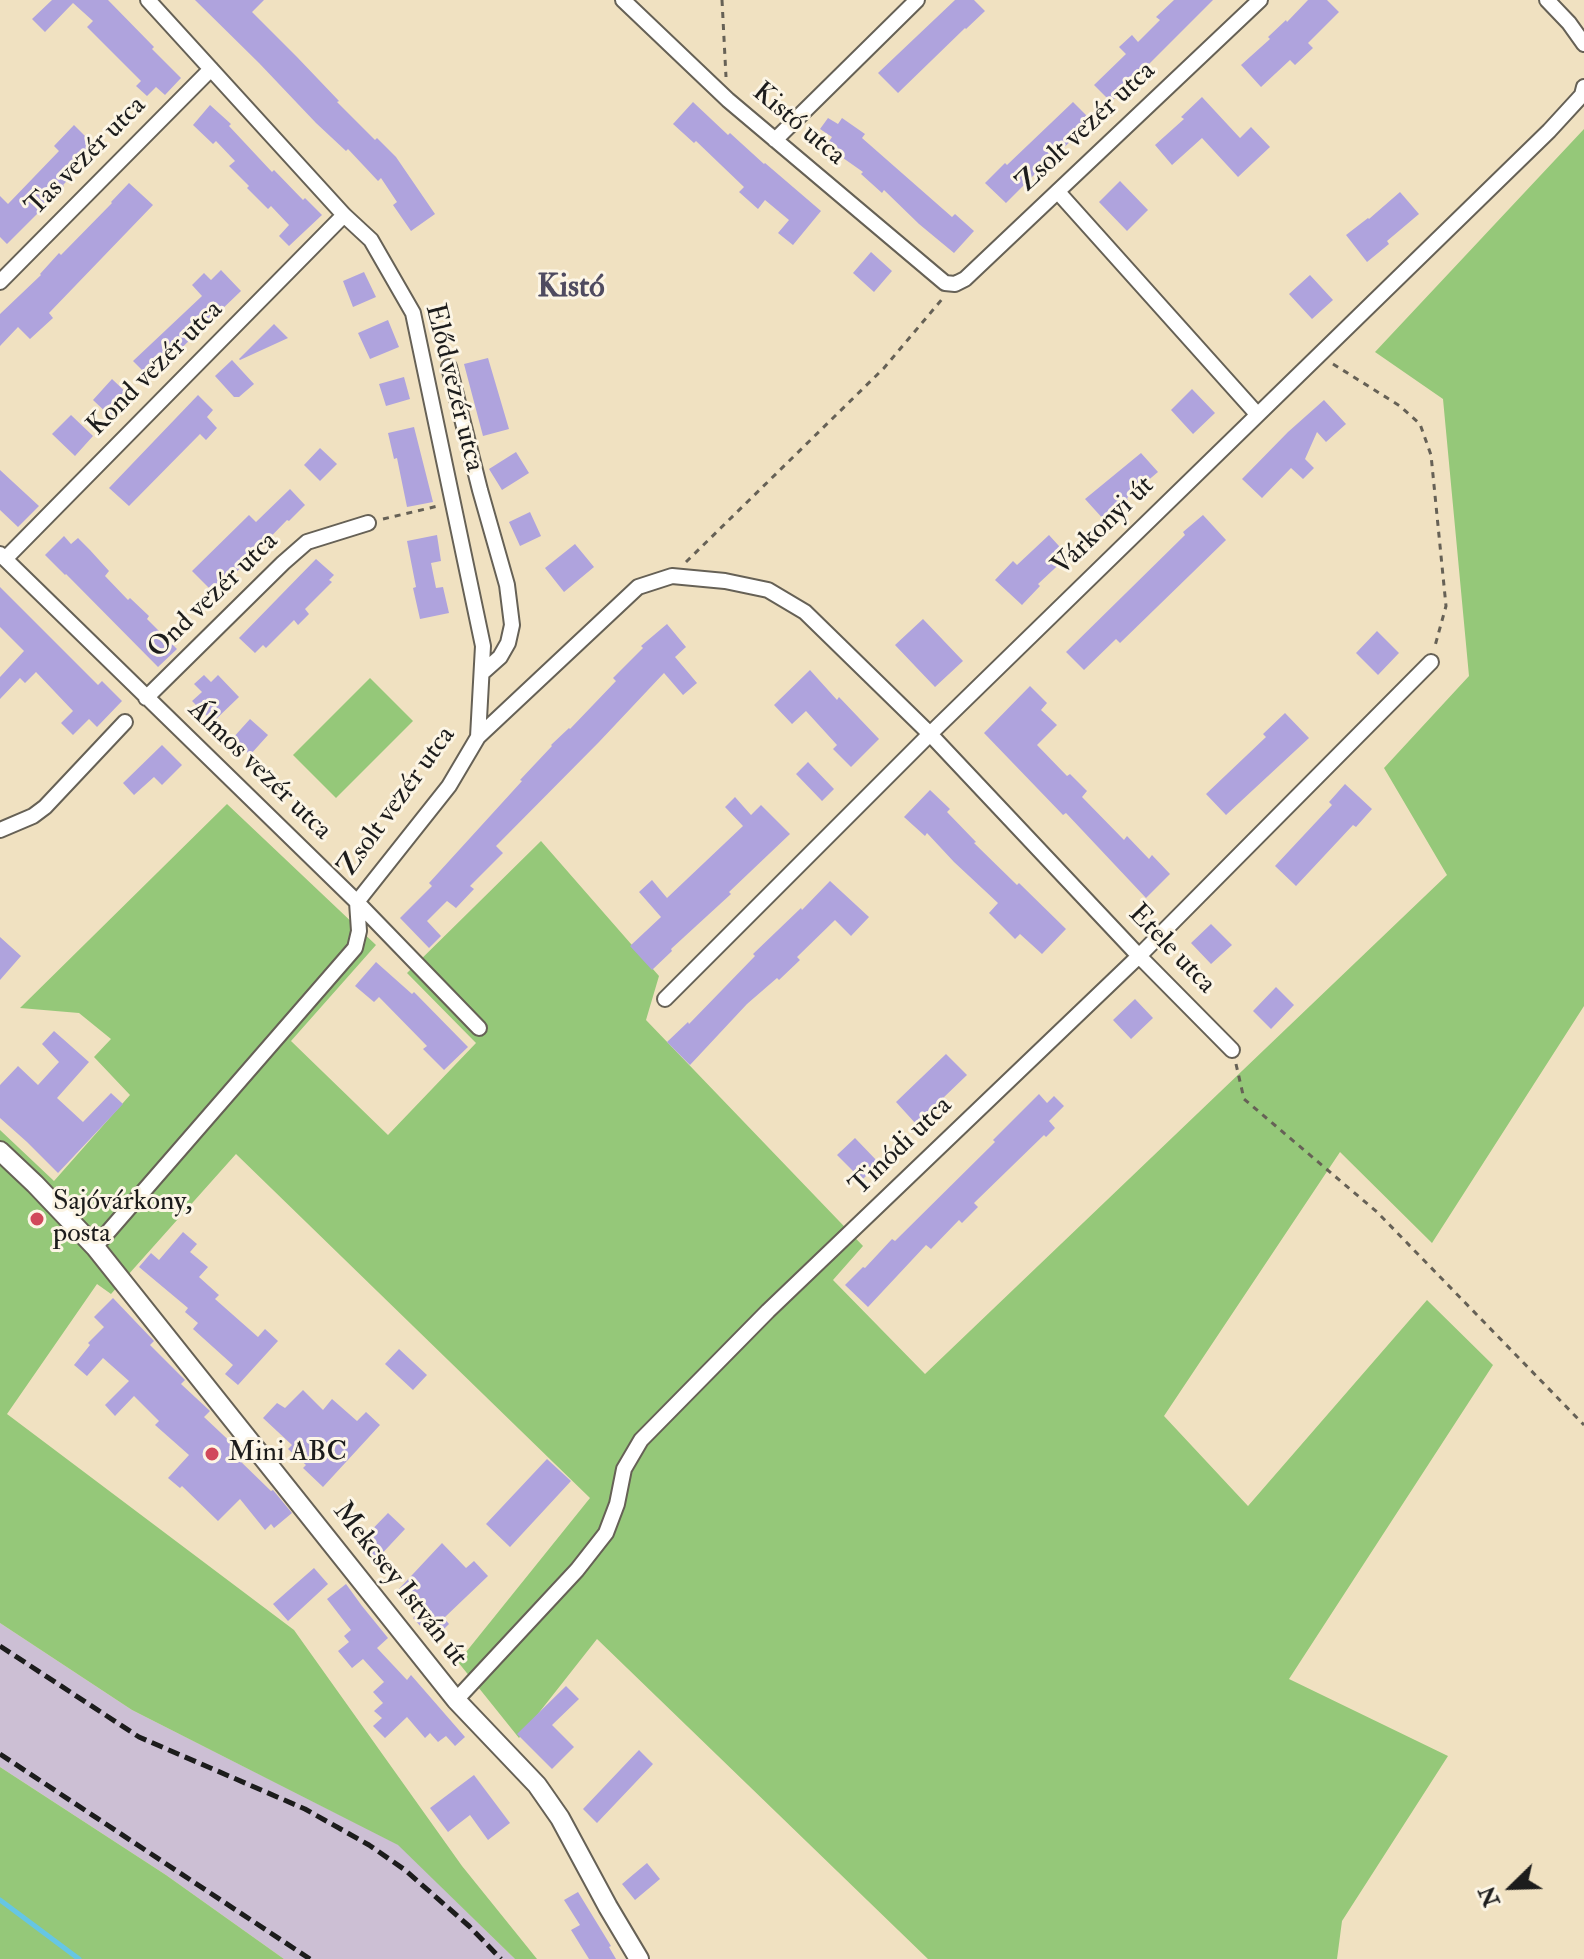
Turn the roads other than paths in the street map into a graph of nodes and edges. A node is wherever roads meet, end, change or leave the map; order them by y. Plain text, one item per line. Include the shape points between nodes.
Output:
1 (148, 0) edge
2 (623, 0) edge
3 (917, 0) edge
4 (1260, 0) edge
5 (1547, 0) edge
6 (1584, 44) edge
7 (211, 69) junction
8 (1583, 91) edge
9 (775, 140) junction
10 (1058, 192) junction
11 (344, 215) junction
12 (0, 282) edge
13 (948, 286) joint
14 (449, 367) dead end
15 (1257, 414) junction
16 (368, 523) road end
17 (2, 557) edge
18 (672, 576) joint
19 (1431, 662) road end
20 (482, 673) junction
21 (146, 698) junction
22 (125, 722) dead end
23 (930, 734) junction
24 (478, 737) junction
25 (0, 830) edge
26 (357, 902) junction
27 (1139, 956) junction
28 (665, 999) dead end
29 (479, 1028) dead end
30 (1232, 1050) road end
31 (0, 1151) edge
32 (95, 1247) junction
33 (456, 1700) junction
34 (639, 1959) edge

1 - 7 street, Előd vezér utca
2 - 9 street, Kistó utca
3 - 9 street
4 - 10 street, Zsolt vezér utca
5 - 6 street
7 - 11 street, Előd vezér utca
7 - 12 street, Tas vezér utca
8 - 15 street, Várkonyi út via 1549,131
9 - 13 street, Kistó utca
10 - 13 street, Zsolt vezér utca via 965,279
10 - 15 street
11 - 17 street, Kond vezér utca
11 - 20 street, Előd vezér utca via 371,240 413,313 483,646
14 - 20 street via 507,585 512,625 500,657
15 - 23 street, Várkonyi út
16 - 21 street, Ond vezér utca via 307,542
17 - 21 street, Álmos vezér utca
18 - 23 street, Etele utca via 768,590 805,612
18 - 24 street, Zsolt vezér utca via 638,587
19 - 27 street, Tinódi utca
20 - 24 street, Előd vezér utca
21 - 26 street, Álmos vezér utca
22 - 25 street via 45,807
23 - 27 street, Etele utca
23 - 28 street, Várkonyi út
24 - 26 street, Zsolt vezér utca via 449,786
26 - 29 street, Álmos vezér utca
26 - 32 street, Zsolt vezér utca via 355,948
27 - 30 street, Etele utca
27 - 33 street, Tinódi utca via 641,1440 624,1469 606,1533
31 - 32 street, Mekcsey István út
32 - 33 street, Mekcsey István út
33 - 34 street, Mekcsey István út via 537,1785

